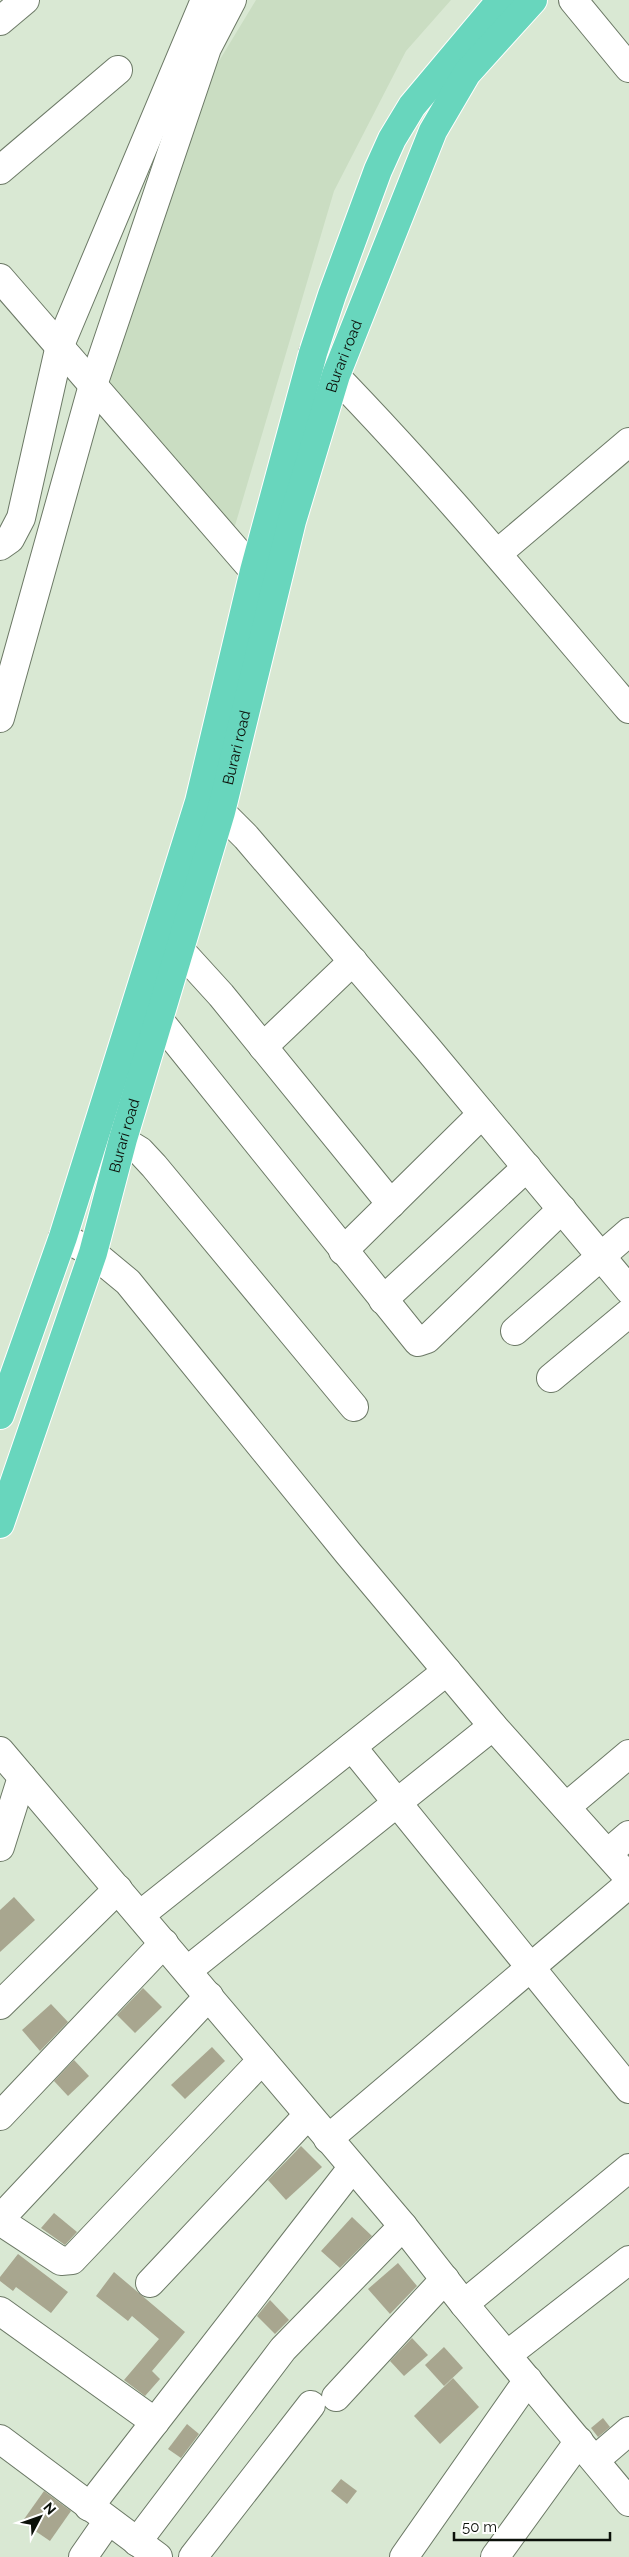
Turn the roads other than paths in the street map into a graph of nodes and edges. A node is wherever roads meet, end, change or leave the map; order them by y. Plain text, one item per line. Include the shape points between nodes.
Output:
1 (25, 0) edge
2 (205, 0) edge
3 (232, 0) edge
4 (501, 0) edge
5 (532, 0) edge
6 (572, 0) edge
7 (0, 21) edge
8 (629, 68) edge
9 (118, 70) dead end
10 (0, 170) edge
11 (0, 278) edge
12 (313, 353) junction
13 (76, 364) junction
14 (336, 375) junction
15 (629, 442) edge
16 (0, 546) edge
17 (498, 554) junction
18 (266, 575) junction
19 (629, 709) edge
20 (0, 718) edge
21 (210, 807) junction
22 (180, 950) junction
23 (353, 961) junction
24 (159, 1020) junction
25 (263, 1047) junction
26 (482, 1114) junction
27 (98, 1125) junction
28 (123, 1139) junction
29 (527, 1167) junction
30 (391, 1204) junction
31 (562, 1209) junction
32 (629, 1232) edge
33 (63, 1237) junction
34 (343, 1251) junction
35 (93, 1253) junction
36 (601, 1256) junction
37 (629, 1290) edge
38 (383, 1300) junction
39 (629, 1313) edge
40 (515, 1331) dead end
41 (551, 1378) dead end
42 (354, 1407) dead end
43 (0, 1415) edge
44 (0, 1524) edge
45 (447, 1671) junction
46 (493, 1726) junction
47 (352, 1747) junction
48 (0, 1751) edge
49 (629, 1754) edge
50 (22, 1777) junction
51 (397, 1803) junction
52 (566, 1807) junction
53 (629, 1834) edge
54 (0, 1847) edge
55 (608, 1853) junction
56 (629, 1878) edge
57 (629, 1884) edge
58 (118, 1889) junction
59 (140, 1914) junction
60 (164, 1942) junction
61 (529, 1968) junction
62 (188, 1970) junction
63 (209, 1996) junction
64 (0, 2004) edge
65 (262, 2060) junction
66 (629, 2089) edge
67 (308, 2115) junction
68 (0, 2116) edge
69 (328, 2139) junction
70 (352, 2168) junction
71 (629, 2168) edge
72 (0, 2220) edge
73 (403, 2226) junction
74 (629, 2260) edge
75 (445, 2280) junction
76 (150, 2283) dead end
77 (464, 2304) junction
78 (0, 2312) edge
79 (507, 2356) junction
80 (528, 2380) junction
81 (336, 2397) dead end
82 (311, 2405) dead end
83 (155, 2422) junction
84 (629, 2431) edge
85 (0, 2439) edge
86 (587, 2451) junction
87 (627, 2495) edge
88 (99, 2514) junction
89 (147, 2550) edge
90 (83, 2557) edge
91 (193, 2557) edge
92 (404, 2557) edge
93 (495, 2557) edge

1 - 7 street
2 - 13 street
3 - 13 street via 207,48
4 - 12 main road, Burari road via 412,106 392,139 374,179
5 - 14 main road, Burari road via 467,73 432,130
6 - 8 street
9 - 10 street
11 - 13 street
12 - 14 street
12 - 18 main road, Burari road
13 - 16 street via 21,518 10,539
13 - 18 street
13 - 20 street
14 - 17 street
14 - 18 main road, Burari road via 292,521
15 - 17 street
17 - 19 street
18 - 21 main road, Burari road
21 - 22 main road, Burari road
21 - 23 street via 246,837
21 - 27 main road, Burari road
22 - 24 main road, Burari road
22 - 25 street
23 - 25 street
23 - 26 street
24 - 28 main road, Burari road
24 - 34 street
25 - 30 street
26 - 29 street
26 - 30 street
27 - 28 street
27 - 33 main road, Burari road
28 - 35 main road, Burari road
28 - 42 street via 154,1166
29 - 31 street
29 - 38 street
30 - 34 street
31 - 36 street
31 - 38 street via 427,1339 418,1342 411,1336
32 - 36 street
33 - 35 street
33 - 43 main road, Burari road
34 - 38 street
35 - 44 main road, Burari road
35 - 45 street via 128,1282
36 - 37 street
36 - 40 street
39 - 41 street
45 - 46 street
45 - 47 street
46 - 51 street
46 - 52 street
47 - 51 street
47 - 59 street
48 - 50 street
49 - 52 street
50 - 54 street
50 - 58 street
51 - 61 street
51 - 62 street
52 - 55 street
53 - 55 street
55 - 56 street
57 - 61 street
58 - 59 street
58 - 64 street
59 - 60 street
60 - 62 street
60 - 68 street
61 - 66 street
61 - 69 street
62 - 63 street
63 - 65 street
63 - 72 street
65 - 67 street
65 - 72 street via 72,2260 60,2261
67 - 69 street
67 - 76 street
69 - 70 street
70 - 73 street
70 - 83 street
71 - 77 street
73 - 75 street
73 - 89 street via 283,2349
74 - 79 street
75 - 77 street
75 - 81 street
77 - 79 street
78 - 83 street
79 - 80 street
80 - 86 street
80 - 92 street
82 - 91 street
83 - 88 street
84 - 86 street
85 - 88 street
86 - 87 street
86 - 93 street
88 - 89 street
88 - 90 street

